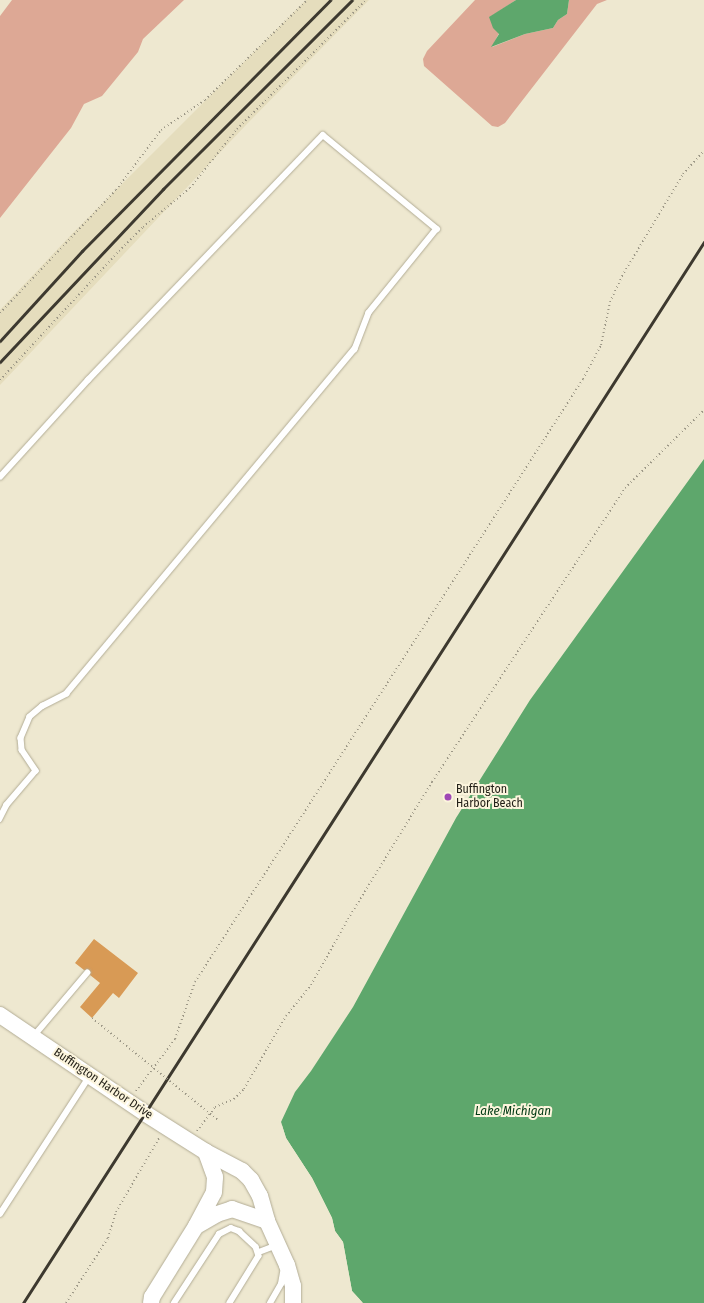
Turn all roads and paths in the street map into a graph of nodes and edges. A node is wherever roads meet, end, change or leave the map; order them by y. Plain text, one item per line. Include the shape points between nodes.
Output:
1 (307, 0) edge
2 (366, 0) edge
3 (704, 151) edge
4 (0, 313) edge
5 (0, 380) edge
6 (704, 410) edge
7 (0, 477) edge
8 (0, 819) edge
9 (87, 973) dead end
10 (0, 1015) edge
11 (92, 1018) dead end
12 (33, 1037) junction
13 (90, 1075) junction
14 (128, 1102) junction
15 (218, 1120) dead end
16 (166, 1126) junction
17 (190, 1142) junction
18 (206, 1152) junction
19 (0, 1214) edge
20 (267, 1221) junction
21 (196, 1226) junction
22 (279, 1247) junction
23 (259, 1252) junction
24 (66, 1303) edge
25 (151, 1303) edge
26 (174, 1303) edge
27 (230, 1303) edge
28 (270, 1303) edge
29 (293, 1303) edge

1 - 4 path via 205,100 161,130 116,190
2 - 5 path via 237,129 190,188 129,242
3 - 14 path via 683,174 622,276 610,302 601,345 583,379 195,982 170,1048
6 - 17 path via 625,488 432,782 348,919 311,985 286,1016 240,1095 215,1107
7 - 8 lane via 91,377 324,135 437,229 369,313 355,349 66,694 43,706 30,717 24,727 22,750 36,770 7,805
9 - 12 lane
10 - 12 street, Buffington Harbor Drive
11 - 15 path, bridge
12 - 13 street, Buffington Harbor Drive
13 - 14 street, Buffington Harbor Drive
13 - 19 lane
14 - 16 street, Buffington Harbor Drive
16 - 17 street, Buffington Harbor Drive
16 - 24 path via 116,1212 108,1238
17 - 18 street, Buffington Harbor Drive
18 - 20 street, Buffington Harbor Drive via 226,1161 252,1180 260,1196
18 - 21 street via 215,1177 214,1192
20 - 21 street via 232,1209
20 - 22 street, Buffington Harbor Drive
21 - 25 street via 152,1297
22 - 23 lane
22 - 28 lane via 283,1277
22 - 29 street, Buffington Harbor Drive via 293,1286
23 - 26 lane via 234,1228 222,1231
23 - 27 lane via 258,1260

